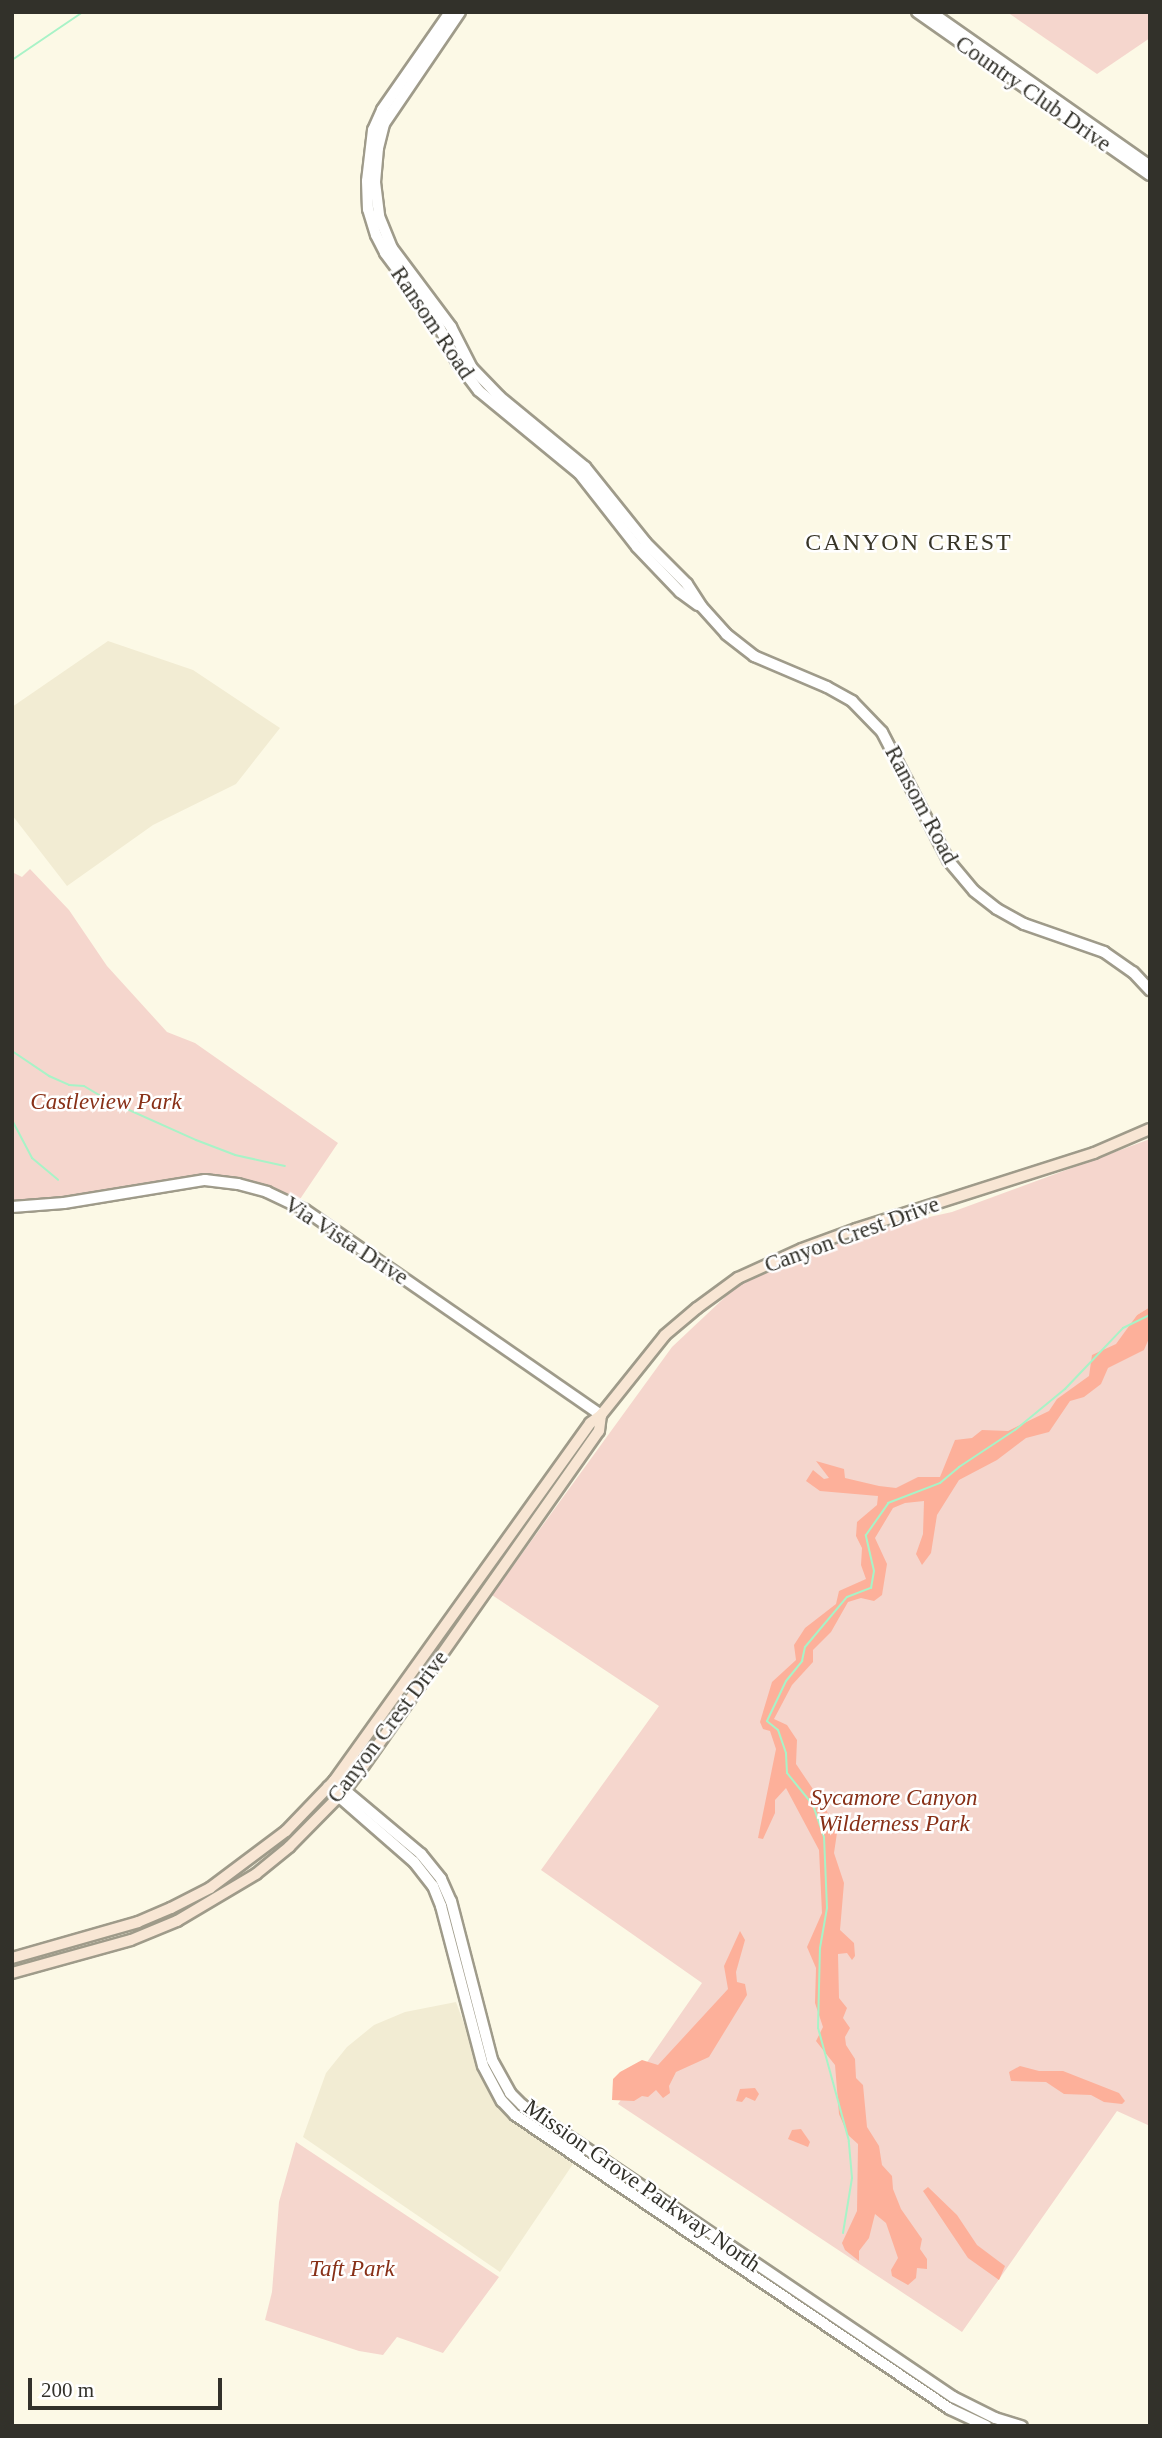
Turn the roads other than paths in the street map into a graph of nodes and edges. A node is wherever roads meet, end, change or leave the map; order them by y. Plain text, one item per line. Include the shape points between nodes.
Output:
1 (450, 12) edge
2 (460, 12) edge
3 (917, 12) edge
4 (931, 12) edge
5 (1150, 166) edge
6 (1150, 176) edge
7 (702, 607) junction
8 (1150, 990) edge
9 (1150, 1129) edge
10 (12, 1207) edge
11 (601, 1415) junction
12 (331, 1784) junction
13 (342, 1793) junction
14 (12, 1958) edge
15 (12, 1973) edge
16 (986, 2426) edge
17 (1021, 2426) edge

1 - 7 street, Ransom Road via 373,130 367,181 368,209 376,235 479,391 579,473 636,547 680,592
2 - 7 street, Ransom Road via 381,133 375,182 384,232 485,384 585,467
3 - 6 street, Country Club Drive
4 - 5 street, Country Club Drive
7 - 8 street, Ransom Road via 754,656 852,701 882,732 948,860 981,898 1024,924 1104,952
9 - 11 main road, Canyon Crest Drive via 1094,1153 856,1229 738,1278 665,1335
10 - 11 street, Via Vista Drive via 205,1180 267,1192 305,1210
11 - 12 main road, Canyon Crest Drive via 590,1423
11 - 13 main road, Canyon Crest Drive via 599,1431
12 - 13 street, Mission Grove Parkway North
12 - 14 main road, Canyon Crest Drive via 286,1831 210,1888 138,1922
13 - 15 main road, Canyon Crest Drive via 256,1874 177,1921 131,1940
13 - 16 street, Mission Grove Parkway North via 433,1886 483,2066 515,2115 950,2409
13 - 17 street, Mission Grove Parkway North via 421,1854 441,1879 451,1900 492,2060 522,2105 953,2397

